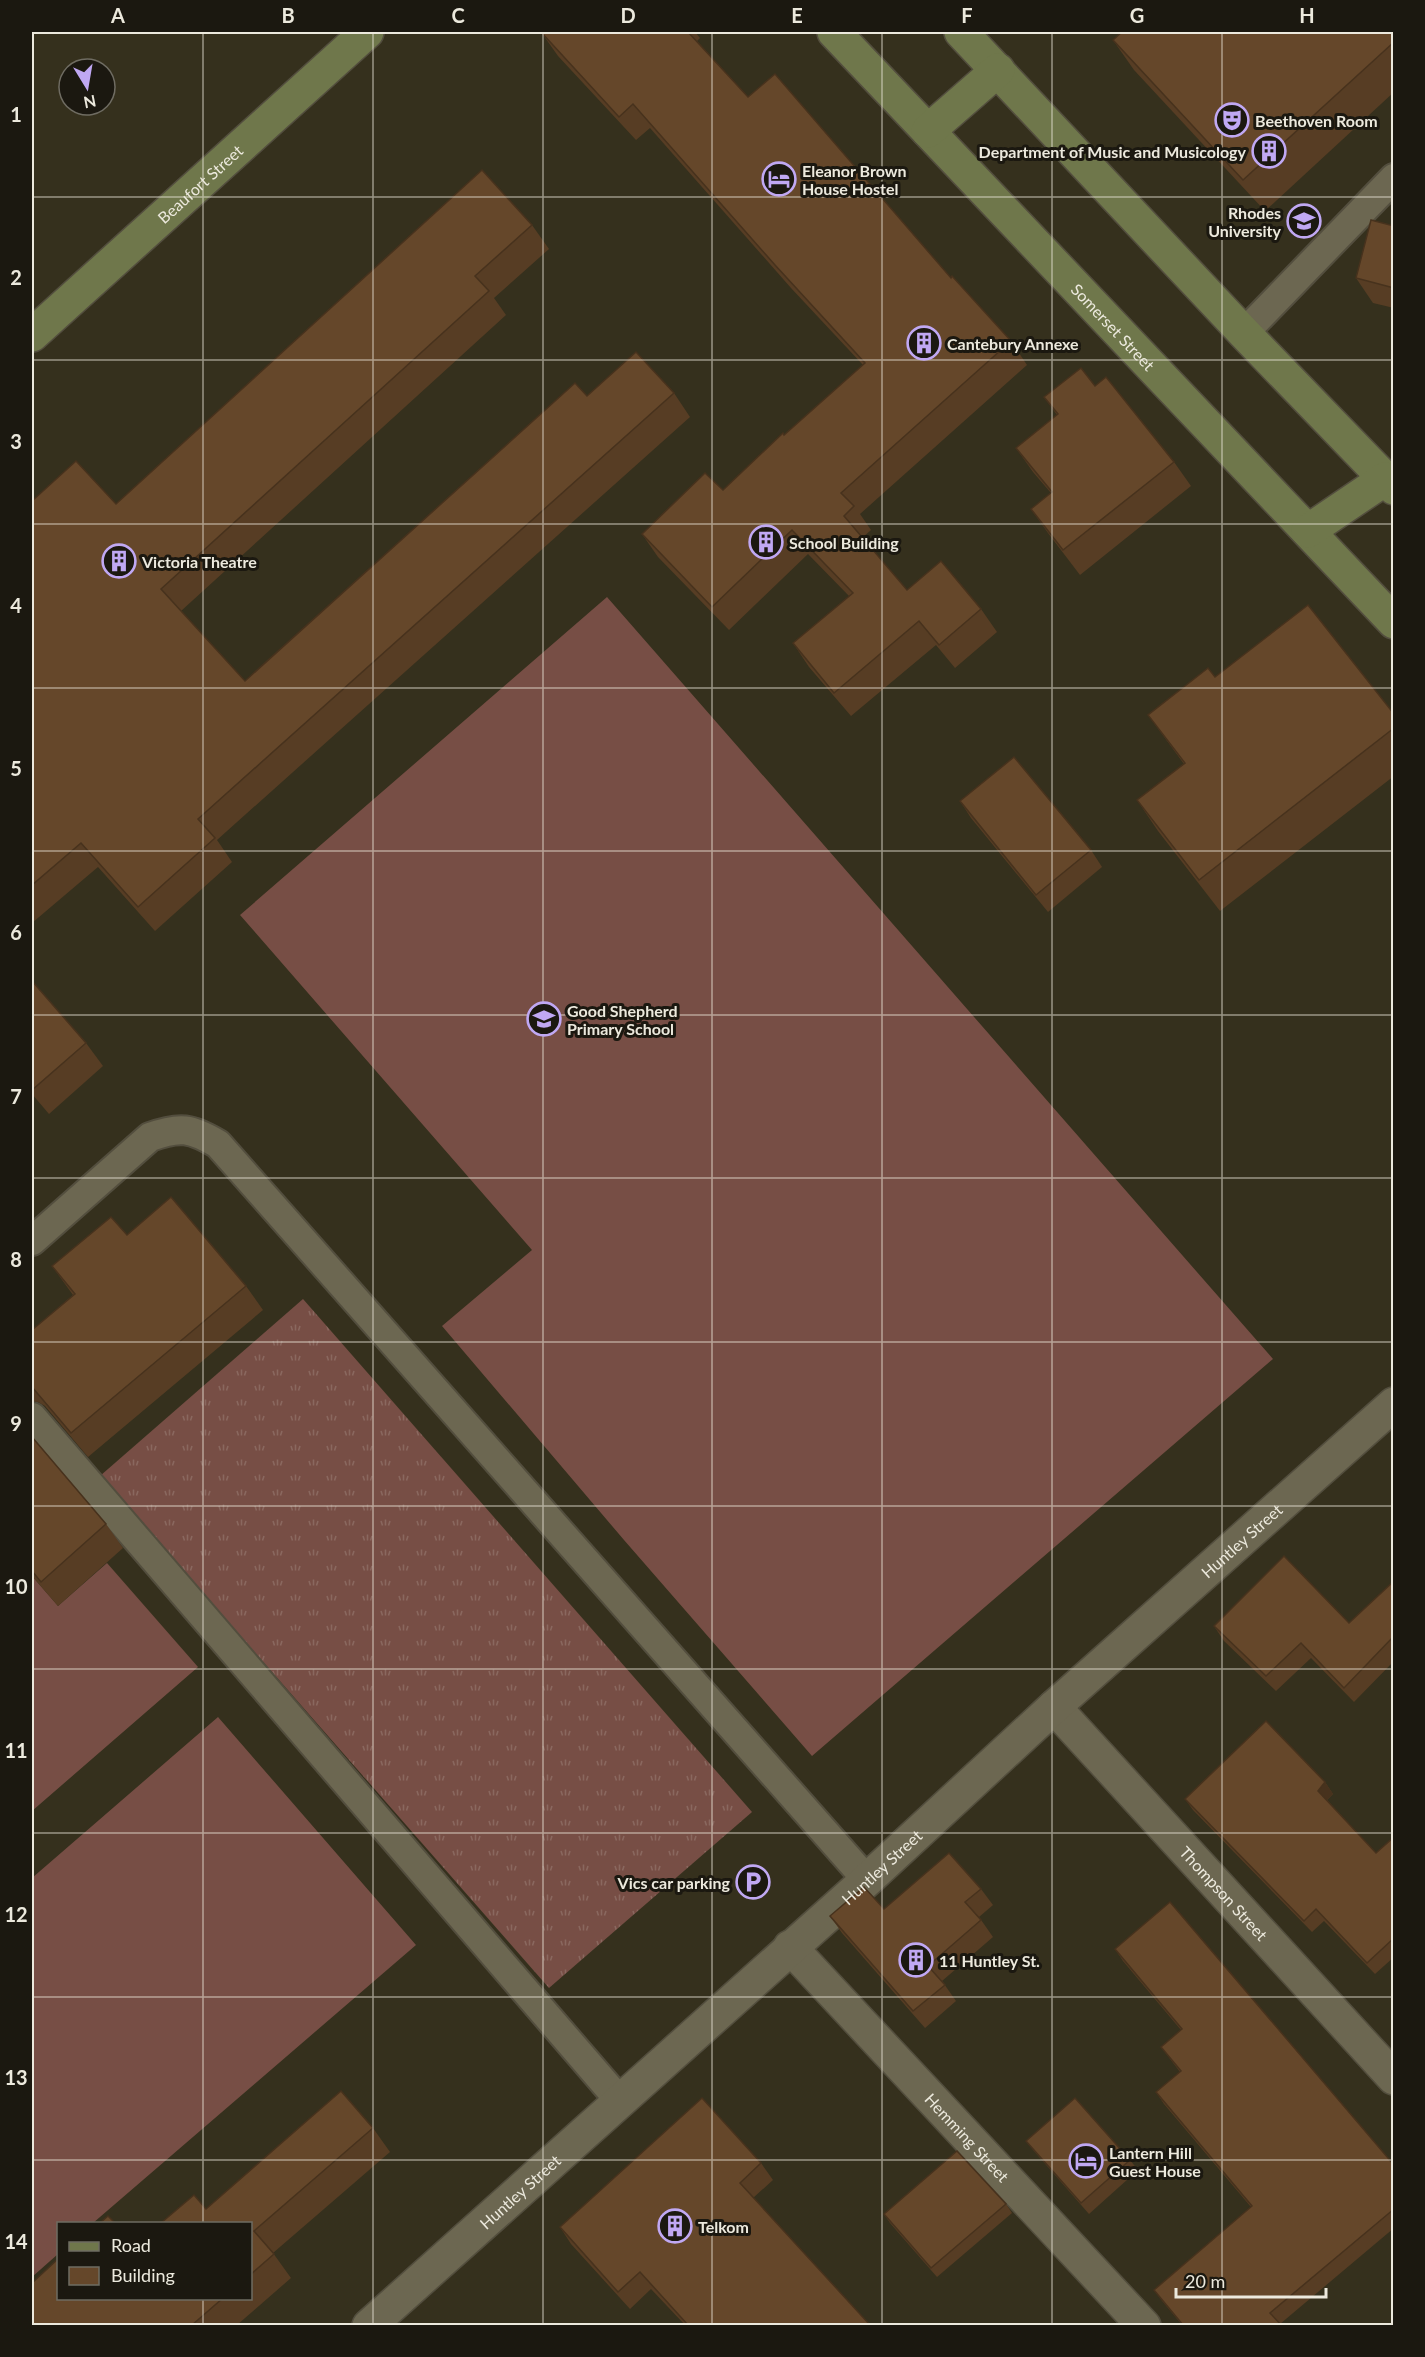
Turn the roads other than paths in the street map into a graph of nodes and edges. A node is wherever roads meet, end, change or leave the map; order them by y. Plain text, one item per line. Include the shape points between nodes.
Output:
1 (367, 32) edge
2 (834, 32) edge
3 (961, 32) edge
4 (998, 70) junction
5 (928, 131) junction
6 (1394, 178) edge
7 (1244, 333) junction
8 (32, 335) edge
9 (1389, 483) edge
10 (1308, 531) junction
11 (1394, 622) edge
12 (32, 1241) edge
13 (1394, 1404) edge
14 (32, 1418) edge
15 (1054, 1707) junction
16 (867, 1880) junction
17 (790, 1947) junction
18 (1394, 2078) edge
19 (620, 2101) junction
20 (369, 2325) edge
21 (1144, 2325) edge

1 - 8 main road, Beaufort Street
2 - 5 main road, Somerset Street
3 - 4 main road
4 - 5 main road
4 - 7 main road
5 - 10 main road, Somerset Street
6 - 7 lane
7 - 9 main road
9 - 10 main road
10 - 11 main road, Somerset Street
12 - 16 lane via 150,1137 172,1129 198,1132 218,1144
13 - 15 street, Huntley Street
14 - 19 lane
15 - 16 street, Huntley Street
15 - 18 street, Thompson Street
16 - 17 street, Huntley Street
17 - 19 street, Huntley Street
17 - 21 street, Hemming Street
19 - 20 street, Huntley Street

